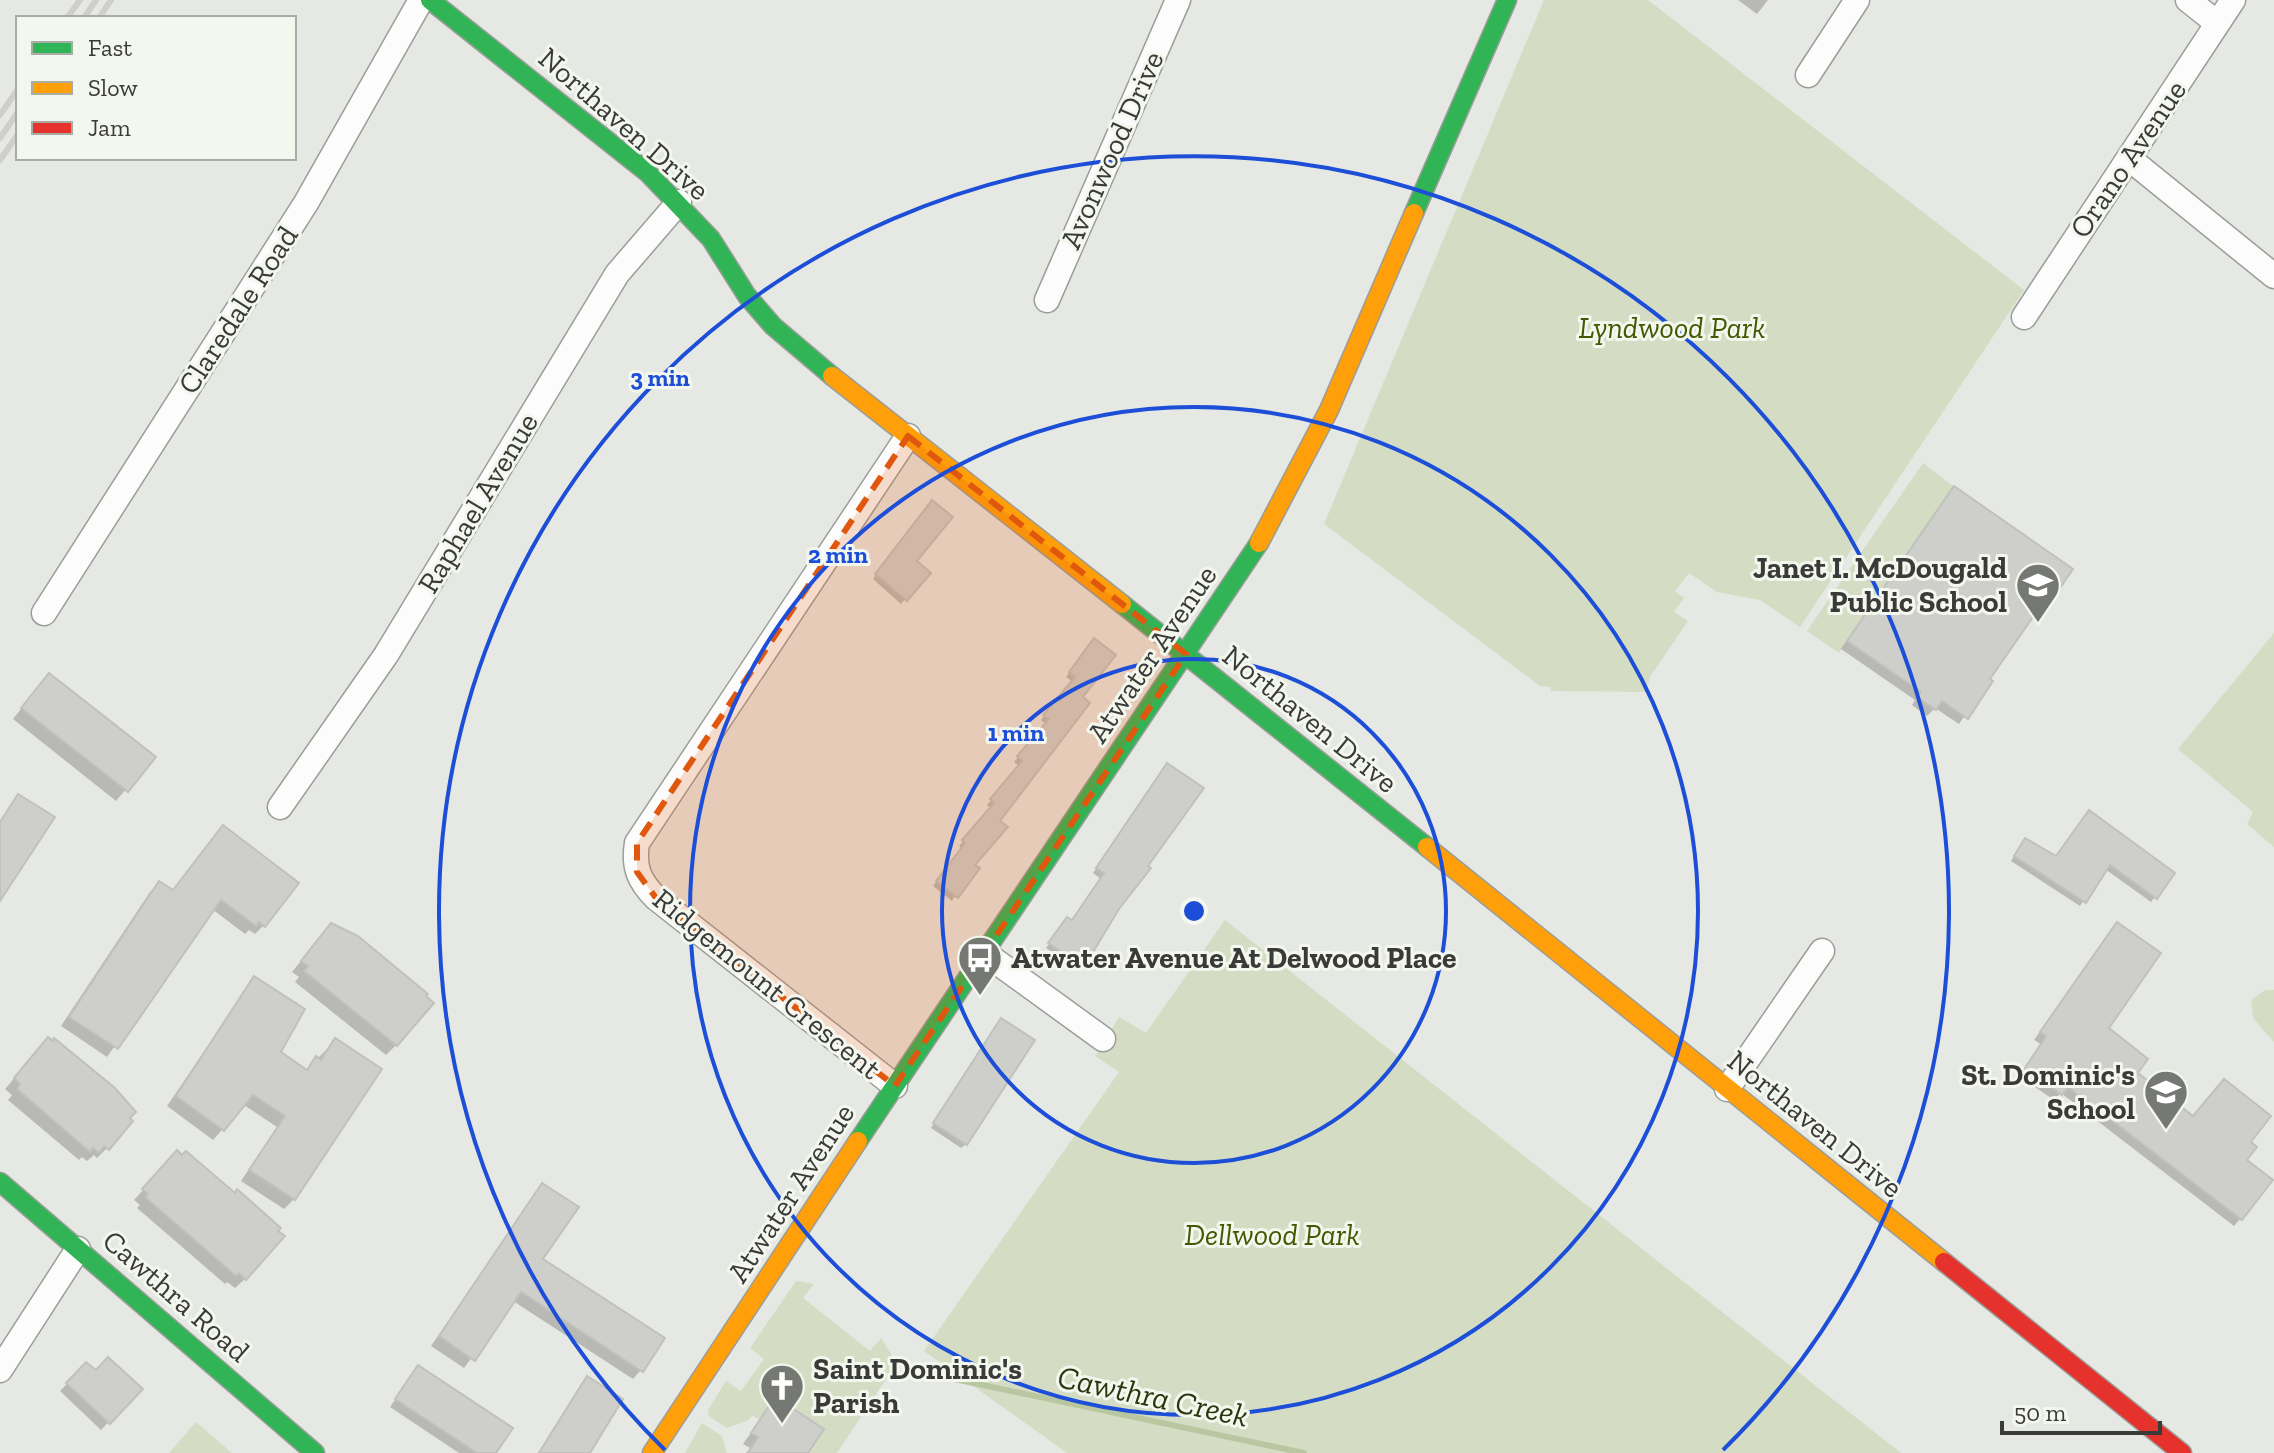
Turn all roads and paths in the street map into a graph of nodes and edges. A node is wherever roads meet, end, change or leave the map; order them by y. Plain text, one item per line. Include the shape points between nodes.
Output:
1 (421, 0) edge
2 (430, 0) edge
3 (1178, 0) edge
4 (1507, 0) edge
5 (1857, 0) edge
6 (2188, 0) edge
7 (2233, 0) edge
8 (2217, 23) junction
9 (1808, 75) dead end
10 (2131, 160) junction
11 (679, 202) junction
12 (2274, 276) edge
13 (1047, 300) dead end
14 (2024, 317) dead end
15 (908, 436) junction
16 (44, 613) dead end
17 (1186, 654) junction
18 (280, 807) dead end
19 (1822, 951) dead end
20 (983, 952) junction
21 (1103, 1039) dead end
22 (895, 1086) junction
23 (1727, 1089) junction
24 (0, 1182) edge
25 (78, 1249) junction
26 (0, 1370) edge
27 (315, 1453) edge
28 (652, 1453) edge
29 (2182, 1453) edge

1 - 16 street, Claredale Road via 306,203
2 - 11 street, Northaven Drive
3 - 13 street, Avonwood Drive
4 - 17 street, Atwater Avenue via 1291,489
5 - 9 street
6 - 8 street
7 - 8 street, Orano Avenue
8 - 10 street, Orano Avenue
10 - 12 street
10 - 14 street, Orano Avenue
11 - 15 street, Northaven Drive via 773,326
11 - 18 street, Raphael Avenue via 609,286 386,655
15 - 17 street, Northaven Drive
15 - 22 street, Ridgemount Crescent via 637,843 634,859 643,885 656,898
17 - 20 street, Atwater Avenue
17 - 23 street, Northaven Drive
19 - 23 street
20 - 21 street
20 - 22 street, Atwater Avenue
22 - 28 street, Atwater Avenue
23 - 29 street, Northaven Drive
24 - 25 street, Cawthra Road
25 - 26 street
25 - 27 street, Cawthra Road

